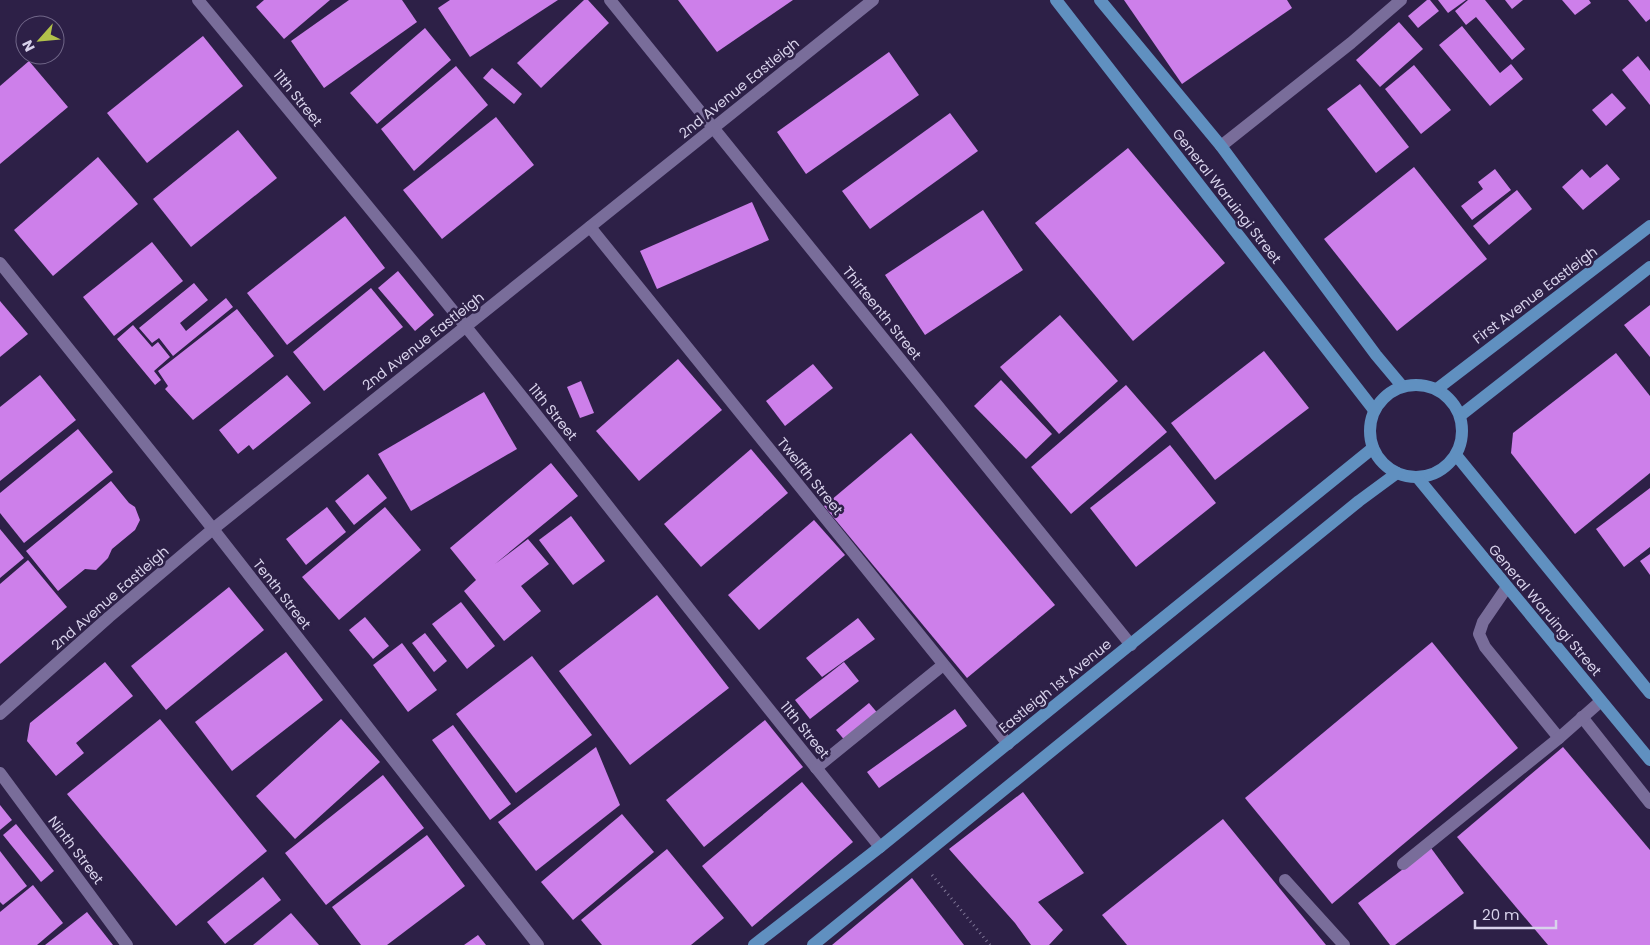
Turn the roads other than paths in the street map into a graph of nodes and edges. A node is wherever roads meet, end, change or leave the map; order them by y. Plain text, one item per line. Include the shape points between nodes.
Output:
1 (198, 0) edge
2 (610, 0) edge
3 (872, 0) edge
4 (1056, 0) edge
5 (1100, 0) edge
6 (1401, 0) edge
7 (714, 127) junction
8 (1221, 146) junction
9 (1650, 226) edge
10 (590, 227) junction
11 (0, 263) edge
12 (1650, 267) edge
13 (465, 327) junction
14 (1402, 386) junction
15 (1437, 389) junction
16 (1374, 410) junction
17 (1461, 416) junction
18 (1373, 448) junction
19 (1456, 455) junction
20 (1397, 473) junction
21 (1417, 477) junction
22 (212, 529) junction
23 (1507, 587) junction
24 (1130, 645) junction
25 (944, 665) junction
26 (1650, 693) edge
27 (1601, 701) junction
28 (0, 714) edge
29 (1582, 717) junction
30 (1559, 738) junction
31 (1008, 744) junction
32 (1650, 760) edge
33 (816, 768) junction
34 (0, 773) edge
35 (1650, 803) edge
36 (880, 847) junction
37 (1402, 864) dead end
38 (1285, 880) dead end
39 (127, 945) edge
40 (538, 945) edge
41 (754, 945) edge
42 (813, 945) edge
43 (1344, 945) edge

1 - 13 street, 11th Street
2 - 7 street, Thirteenth Street
3 - 7 street, 2nd Avenue Eastleigh
4 - 16 main road, General Waruingi Street
5 - 8 main road, General Waruingi Street
6 - 8 street
7 - 10 street, 2nd Avenue Eastleigh
7 - 24 street, Thirteenth Street
8 - 14 main road, General Waruingi Street
9 - 15 main road, First Avenue Eastleigh
10 - 13 street, 2nd Avenue Eastleigh
10 - 25 street, Twelfth Street
11 - 22 street, Tenth Street
12 - 17 main road
13 - 22 street, 2nd Avenue Eastleigh
13 - 33 street, 11th Street
14 - 15 main road via 1420,384
14 - 16 main road via 1386,396
15 - 17 main road via 1455,404
16 - 18 main road via 1370,423
17 - 19 main road via 1462,442
18 - 20 main road via 1379,458
18 - 24 main road, Eastleigh 1st Avenue
19 - 21 main road via 1446,467 1432,475
19 - 26 main road, General Waruingi Street
20 - 21 main road
20 - 42 main road
21 - 23 main road, General Waruingi Street
22 - 28 street, 2nd Avenue Eastleigh
22 - 40 street, Tenth Street
23 - 27 main road, General Waruingi Street
23 - 30 street via 1482,622 1479,634
24 - 31 main road, Eastleigh 1st Avenue
25 - 31 street, Twelfth Street
25 - 33 street
27 - 29 street
27 - 32 main road, General Waruingi Street
29 - 30 street
29 - 35 street
30 - 37 street
31 - 36 main road, Eastleigh 1st Avenue
33 - 36 street, 11th Street
34 - 39 street, Ninth Street
36 - 41 main road, Eastleigh 1st Avenue
38 - 43 street

